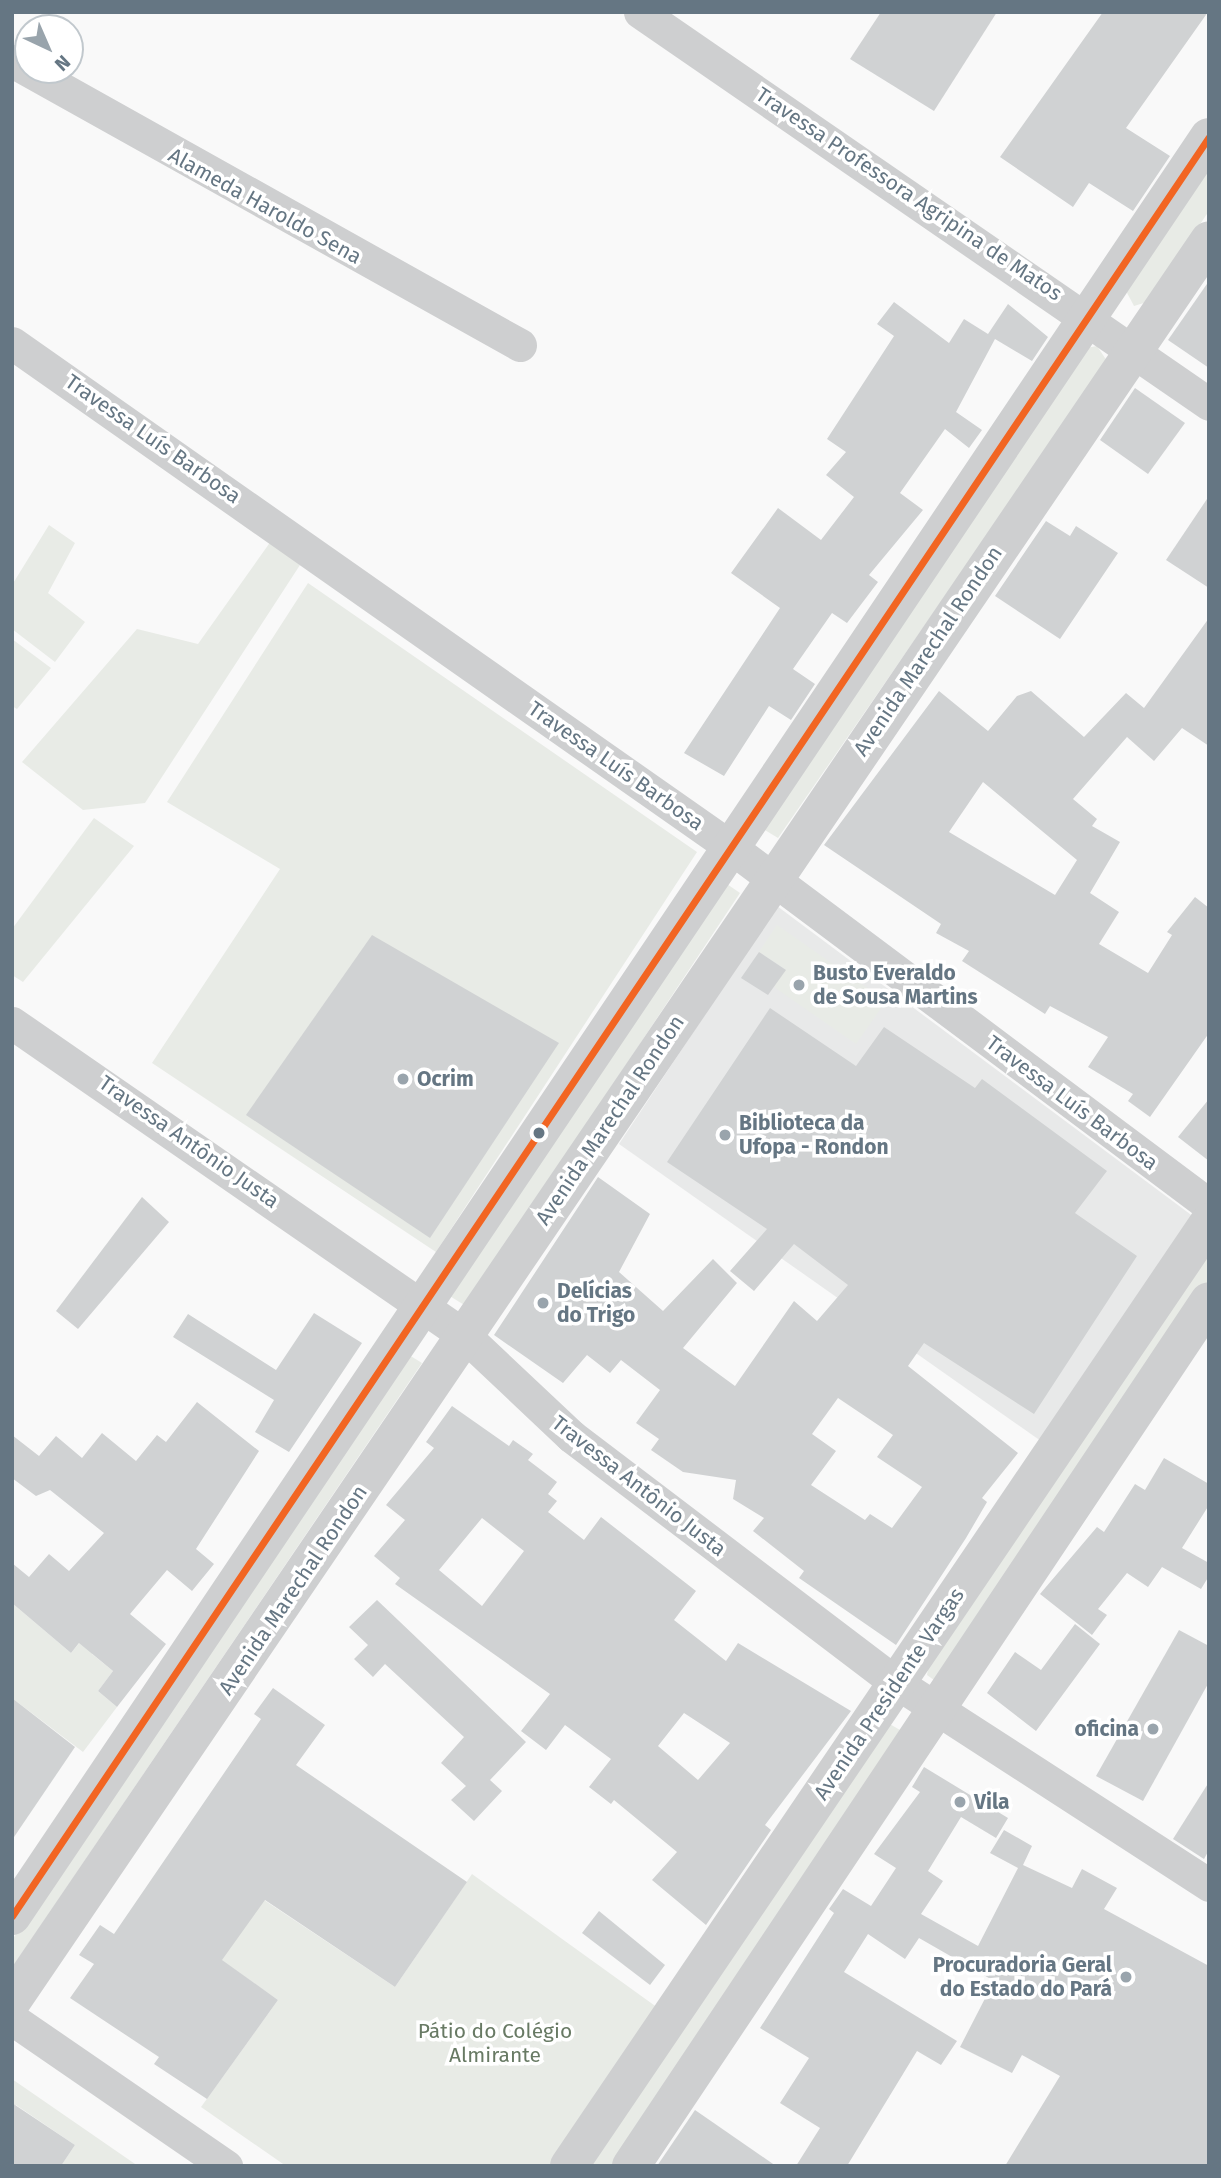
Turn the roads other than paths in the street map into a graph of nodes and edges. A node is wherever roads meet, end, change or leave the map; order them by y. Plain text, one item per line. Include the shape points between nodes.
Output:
1 (640, 12) edge
2 (12, 61) edge
3 (1209, 137) edge
4 (1209, 240) edge
5 (1086, 314) junction
6 (12, 344) edge
7 (520, 345) dead end
8 (1134, 349) junction
9 (1209, 404) edge
10 (729, 846) junction
11 (773, 878) junction
12 (12, 1023) edge
13 (1209, 1205) edge
14 (1209, 1223) edge
15 (1209, 1301) edge
16 (421, 1303) junction
17 (465, 1336) junction
18 (897, 1683) junction
19 (936, 1709) junction
20 (1209, 1885) edge
21 (12, 1916) edge
22 (12, 2001) edge
23 (12, 2019) edge
24 (226, 2166) edge
25 (569, 2166) edge
26 (631, 2166) edge

1 - 5 street, Travessa Professora Agripina de Matos
2 - 7 street, Alameda Haroldo Sena
3 - 5 street
4 - 8 street, Avenida Marechal Rondon
5 - 8 street, Travessa Professora Agripina de Matos
5 - 10 street
6 - 10 street, Travessa Luís Barbosa
8 - 9 street, Travessa Professora Agripina de Matos
8 - 11 street, Avenida Marechal Rondon
10 - 11 street, Travessa Luís Barbosa
10 - 16 street
11 - 13 street, Travessa Luís Barbosa
11 - 17 street, Avenida Marechal Rondon
12 - 16 street, Travessa Antônio Justa
14 - 18 street, Avenida Presidente Vargas
15 - 19 street
16 - 17 street, Travessa Antônio Justa
16 - 21 street
17 - 18 street, Travessa Antônio Justa via 571,1436
17 - 22 street, Avenida Marechal Rondon
18 - 19 street, Travessa Antônio Justa
18 - 25 street, Avenida Presidente Vargas
19 - 20 street, Travessa Antônio Justa
19 - 26 street
23 - 24 street

